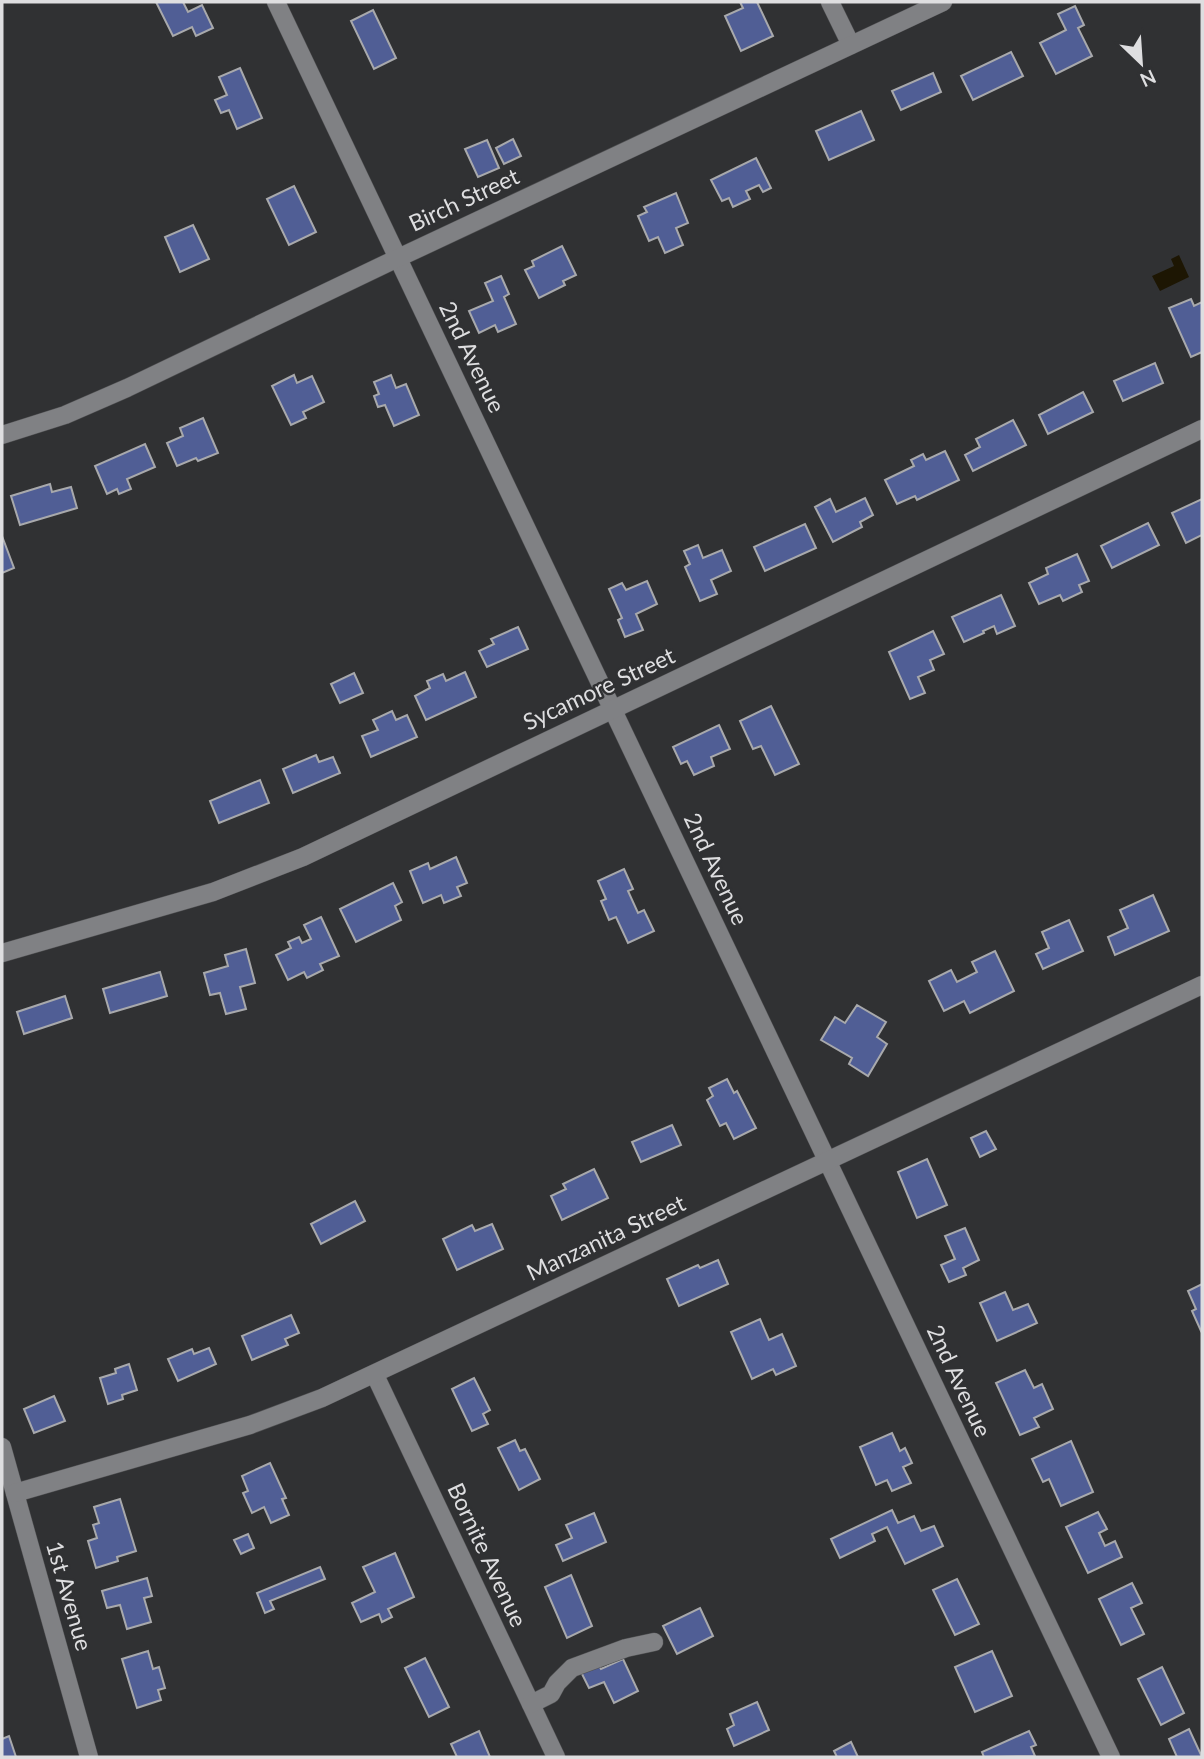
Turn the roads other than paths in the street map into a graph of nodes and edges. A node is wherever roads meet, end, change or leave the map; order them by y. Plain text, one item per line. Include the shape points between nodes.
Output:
1 (276, 2) edge
2 (830, 2) edge
3 (943, 2) edge
4 (851, 45) junction
5 (398, 258) junction
6 (1202, 429) edge
7 (2, 435) edge
8 (613, 709) junction
9 (2, 953) edge
10 (1202, 985) edge
11 (827, 1161) junction
12 (374, 1374) junction
13 (2, 1447) edge
14 (15, 1493) junction
15 (654, 1642) dead end
16 (531, 1704) junction
17 (89, 1757) edge
18 (556, 1757) edge
19 (1111, 1757) edge

1 - 5 street, 2nd Avenue
2 - 4 street
3 - 4 street, Birch Street
4 - 5 street, Birch Street
5 - 7 street, Birch Street via 92,404
5 - 8 street, 2nd Avenue
6 - 8 street, Sycamore Street
8 - 9 street, Sycamore Street via 273,869 213,892
8 - 11 street, 2nd Avenue
10 - 11 street, Manzanita Street
11 - 12 street, Manzanita Street
11 - 19 street, 2nd Avenue
12 - 14 street, Manzanita Street via 250,1425
12 - 16 street, Bornite Avenue
13 - 14 street, 1st Avenue
14 - 17 street, 1st Avenue
15 - 16 street via 572,1668 551,1693
16 - 18 street, Bornite Avenue

